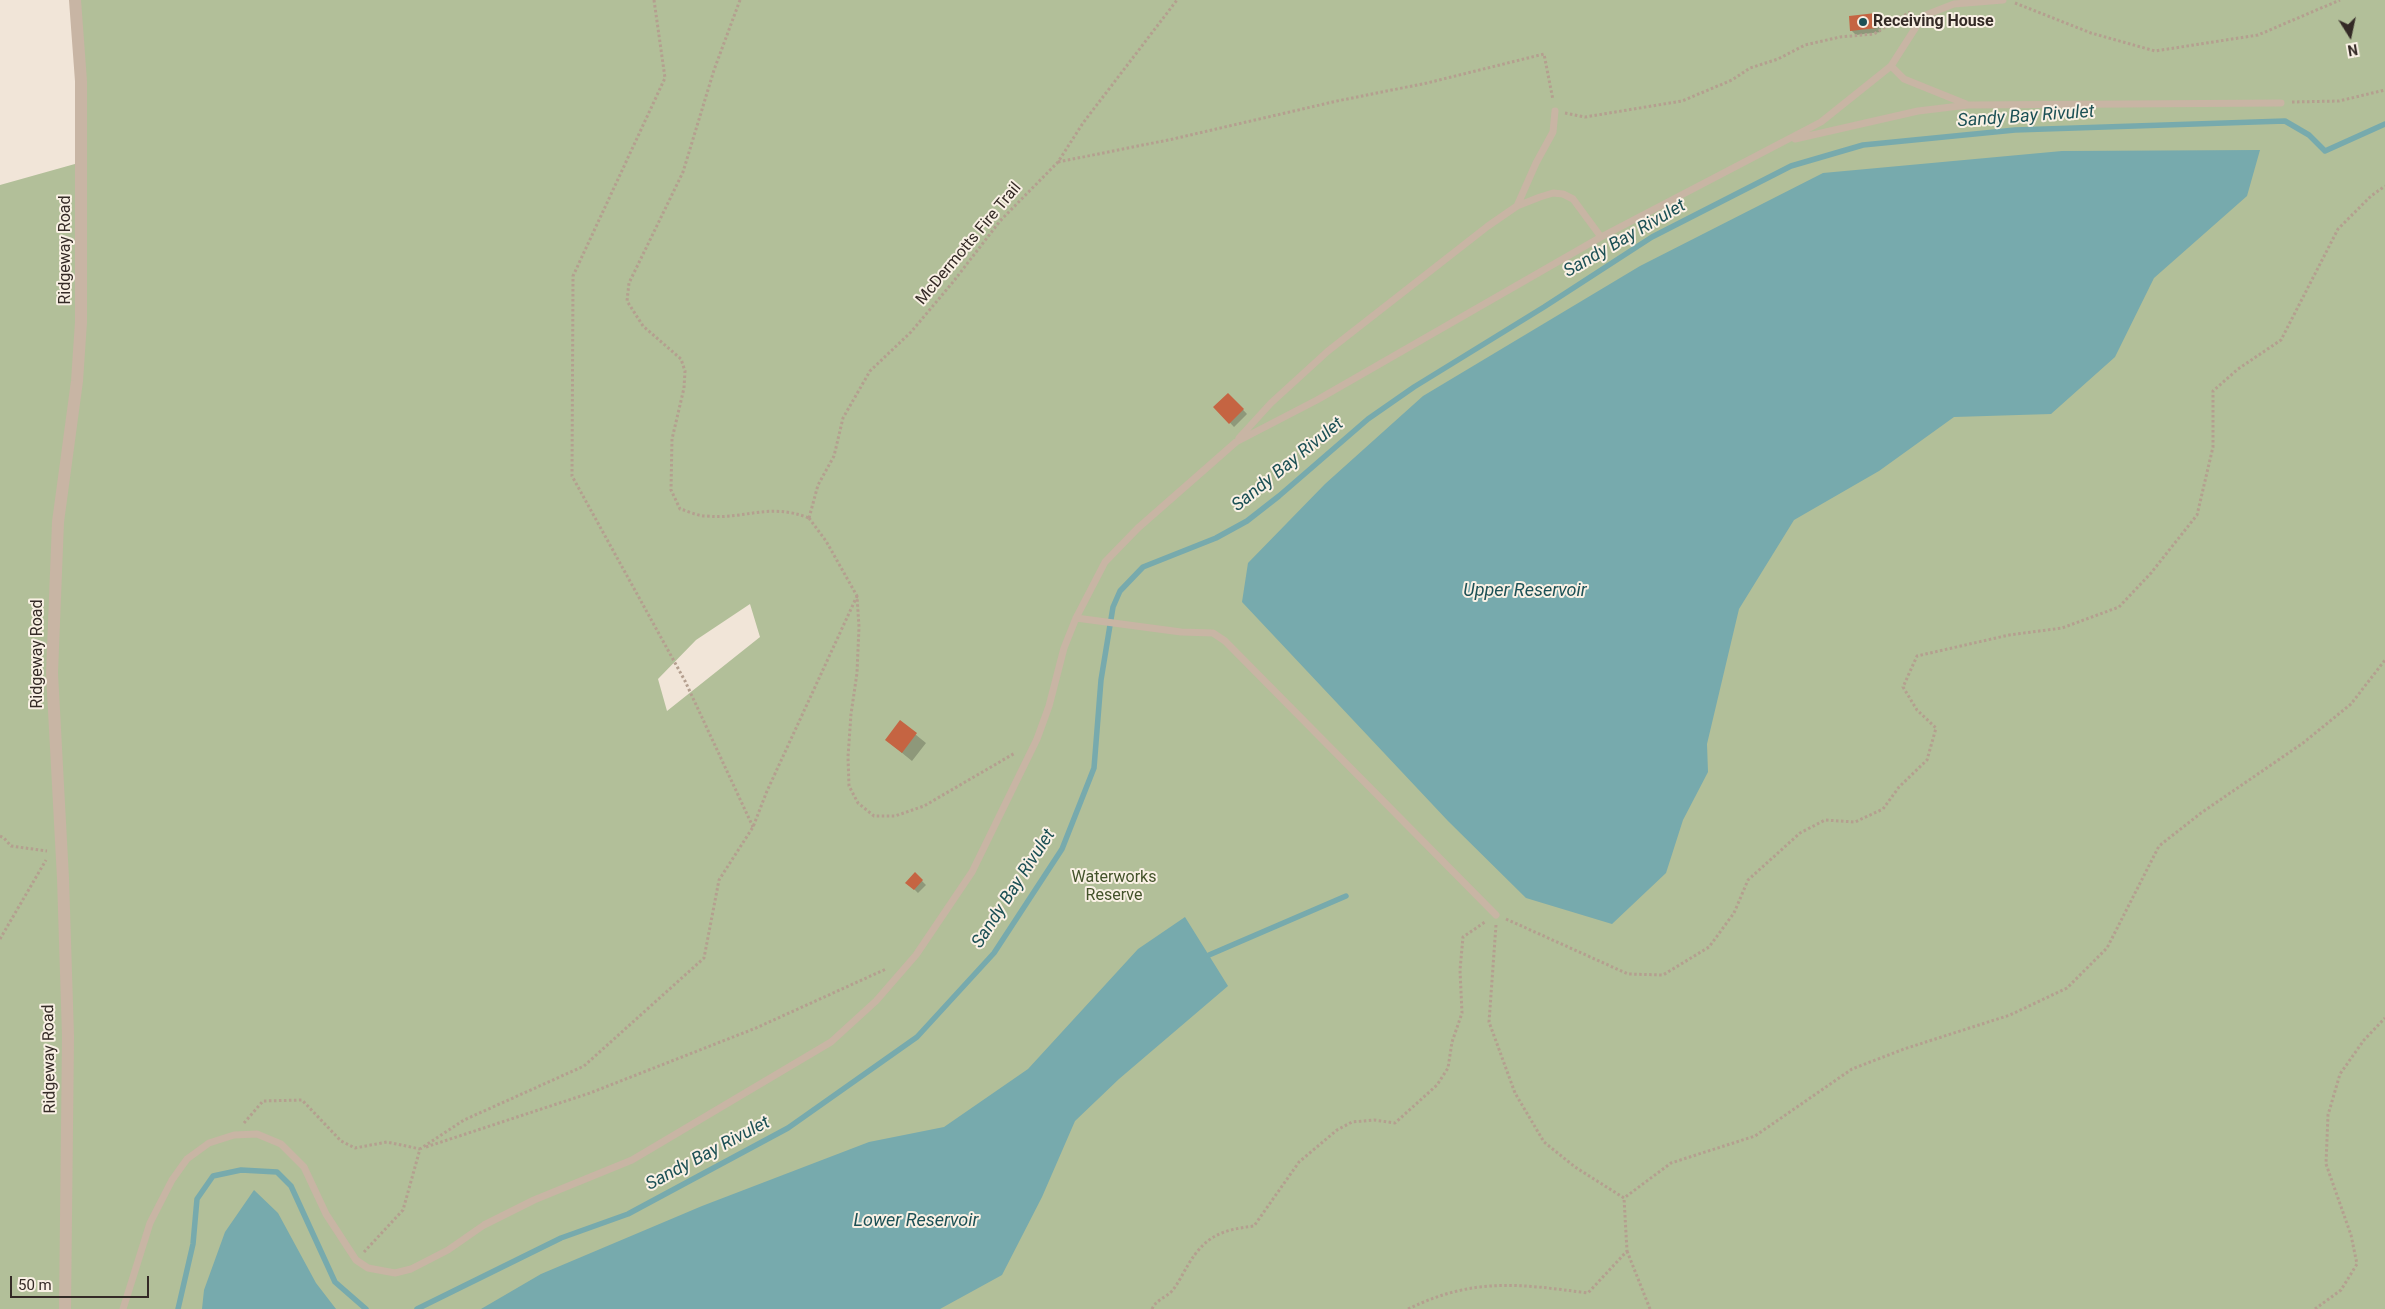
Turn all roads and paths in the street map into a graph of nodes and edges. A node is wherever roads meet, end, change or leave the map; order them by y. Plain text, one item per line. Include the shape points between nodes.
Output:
1 (75, 0) edge
2 (654, 0) edge
3 (740, 0) edge
4 (1177, 0) edge
5 (2002, 0) edge
6 (2007, 0) edge
7 (2340, 0) edge
8 (1917, 7) dead end
9 (1891, 66) junction
10 (2385, 90) edge
11 (2281, 103) joint
12 (1968, 105) junction
13 (1555, 111) junction
14 (1787, 142) junction
15 (1058, 162) junction
16 (2385, 186) edge
17 (1518, 206) junction
18 (1601, 236) junction
19 (1236, 442) junction
20 (809, 518) junction
21 (857, 596) junction
22 (1076, 618) junction
23 (2385, 660) edge
24 (1038, 739) junction
25 (753, 827) junction
26 (0, 836) edge
27 (1496, 915) junction
28 (0, 939) edge
29 (889, 967) dead end
30 (2385, 1018) edge
31 (234, 1134) junction
32 (420, 1149) junction
33 (1624, 1198) junction
34 (1627, 1251) junction
35 (356, 1260) junction
36 (65, 1309) edge
37 (123, 1309) edge
38 (1152, 1309) edge
39 (1408, 1309) edge
40 (1650, 1309) edge
41 (2315, 1309) edge

1 - 36 street, Ridgeway Road via 81,82 81,322 77,382 58,522 52,673 68,1036
2 - 25 path via 664,78 574,276 572,476 685,680
3 - 20 path via 714,70 683,172 629,283 627,301 643,326 681,359 685,371 672,439 671,490 680,509 705,516 733,516 763,510 792,512
4 - 15 path, McDermotts Fire Trail via 1083,123
5 - 9 lane via 1954,4 1923,16
6 - 7 path via 2091,33 2155,51 2258,35
8 - 13 path via 1874,34 1805,45 1682,101 1584,117
9 - 12 lane via 1904,79
9 - 14 lane via 1821,122
10 - 11 path via 2339,101
11 - 12 lane
12 - 14 lane via 1918,111
13 - 15 path via 1544,54 1427,83
13 - 17 lane via 1553,132
14 - 18 lane
15 - 20 path, McDermotts Fire Trail via 1000,221 911,332 870,371 843,418 834,456 818,486
16 - 27 path via 2338,229 2281,340 2238,369 2213,391 2213,447 2197,515 2119,607 2062,628 2008,635 1918,656 1903,687 1917,710 1936,728 1927,760 1899,787 1883,809 1855,822 1825,820 1800,833 1748,880 1734,913 1709,947 1663,975 1628,974
17 - 18 lane via 1540,196 1563,194 1573,199
17 - 19 lane via 1328,351 1271,403
18 - 19 lane via 1317,400
19 - 22 lane via 1138,528 1105,562
20 - 21 path
21 - 24 path via 858,664 848,757 849,786 858,803 874,816 895,816 924,806
21 - 25 path
22 - 24 lane
22 - 27 lane via 1213,634 1225,641
23 - 33 path via 2351,704 2159,846 2107,948 2067,988 2010,1015 1852,1069 1755,1136 1671,1163
24 - 35 lane via 972,872 922,947 876,1001 831,1042 632,1160 526,1204 484,1225 448,1250 412,1269 380,1272
25 - 32 path via 719,880 704,958 584,1066 464,1120
26 - 28 path via 11,846 51,852
27 - 33 path via 1489,1022 1515,1094 1544,1142
27 - 38 path via 1463,937 1460,970 1462,1013 1452,1042 1448,1068 1437,1085 1395,1123 1374,1120 1352,1122 1337,1130 1300,1162 1254,1226 1222,1231 1207,1242 1193,1256 1172,1291
29 - 32 path via 756,1028 590,1093
30 - 41 path via 2364,1040 2340,1074 2328,1115 2326,1164 2351,1235 2357,1264 2341,1290
31 - 32 path via 262,1101 302,1100 341,1141 355,1148 387,1142
31 - 35 lane via 257,1134 281,1144 293,1155 304,1167 326,1214
31 - 37 lane via 209,1143 186,1159 172,1180 150,1223
32 - 35 path via 403,1210
33 - 34 path
34 - 39 path via 1588,1294 1527,1285 1487,1285 1433,1297
34 - 40 path

